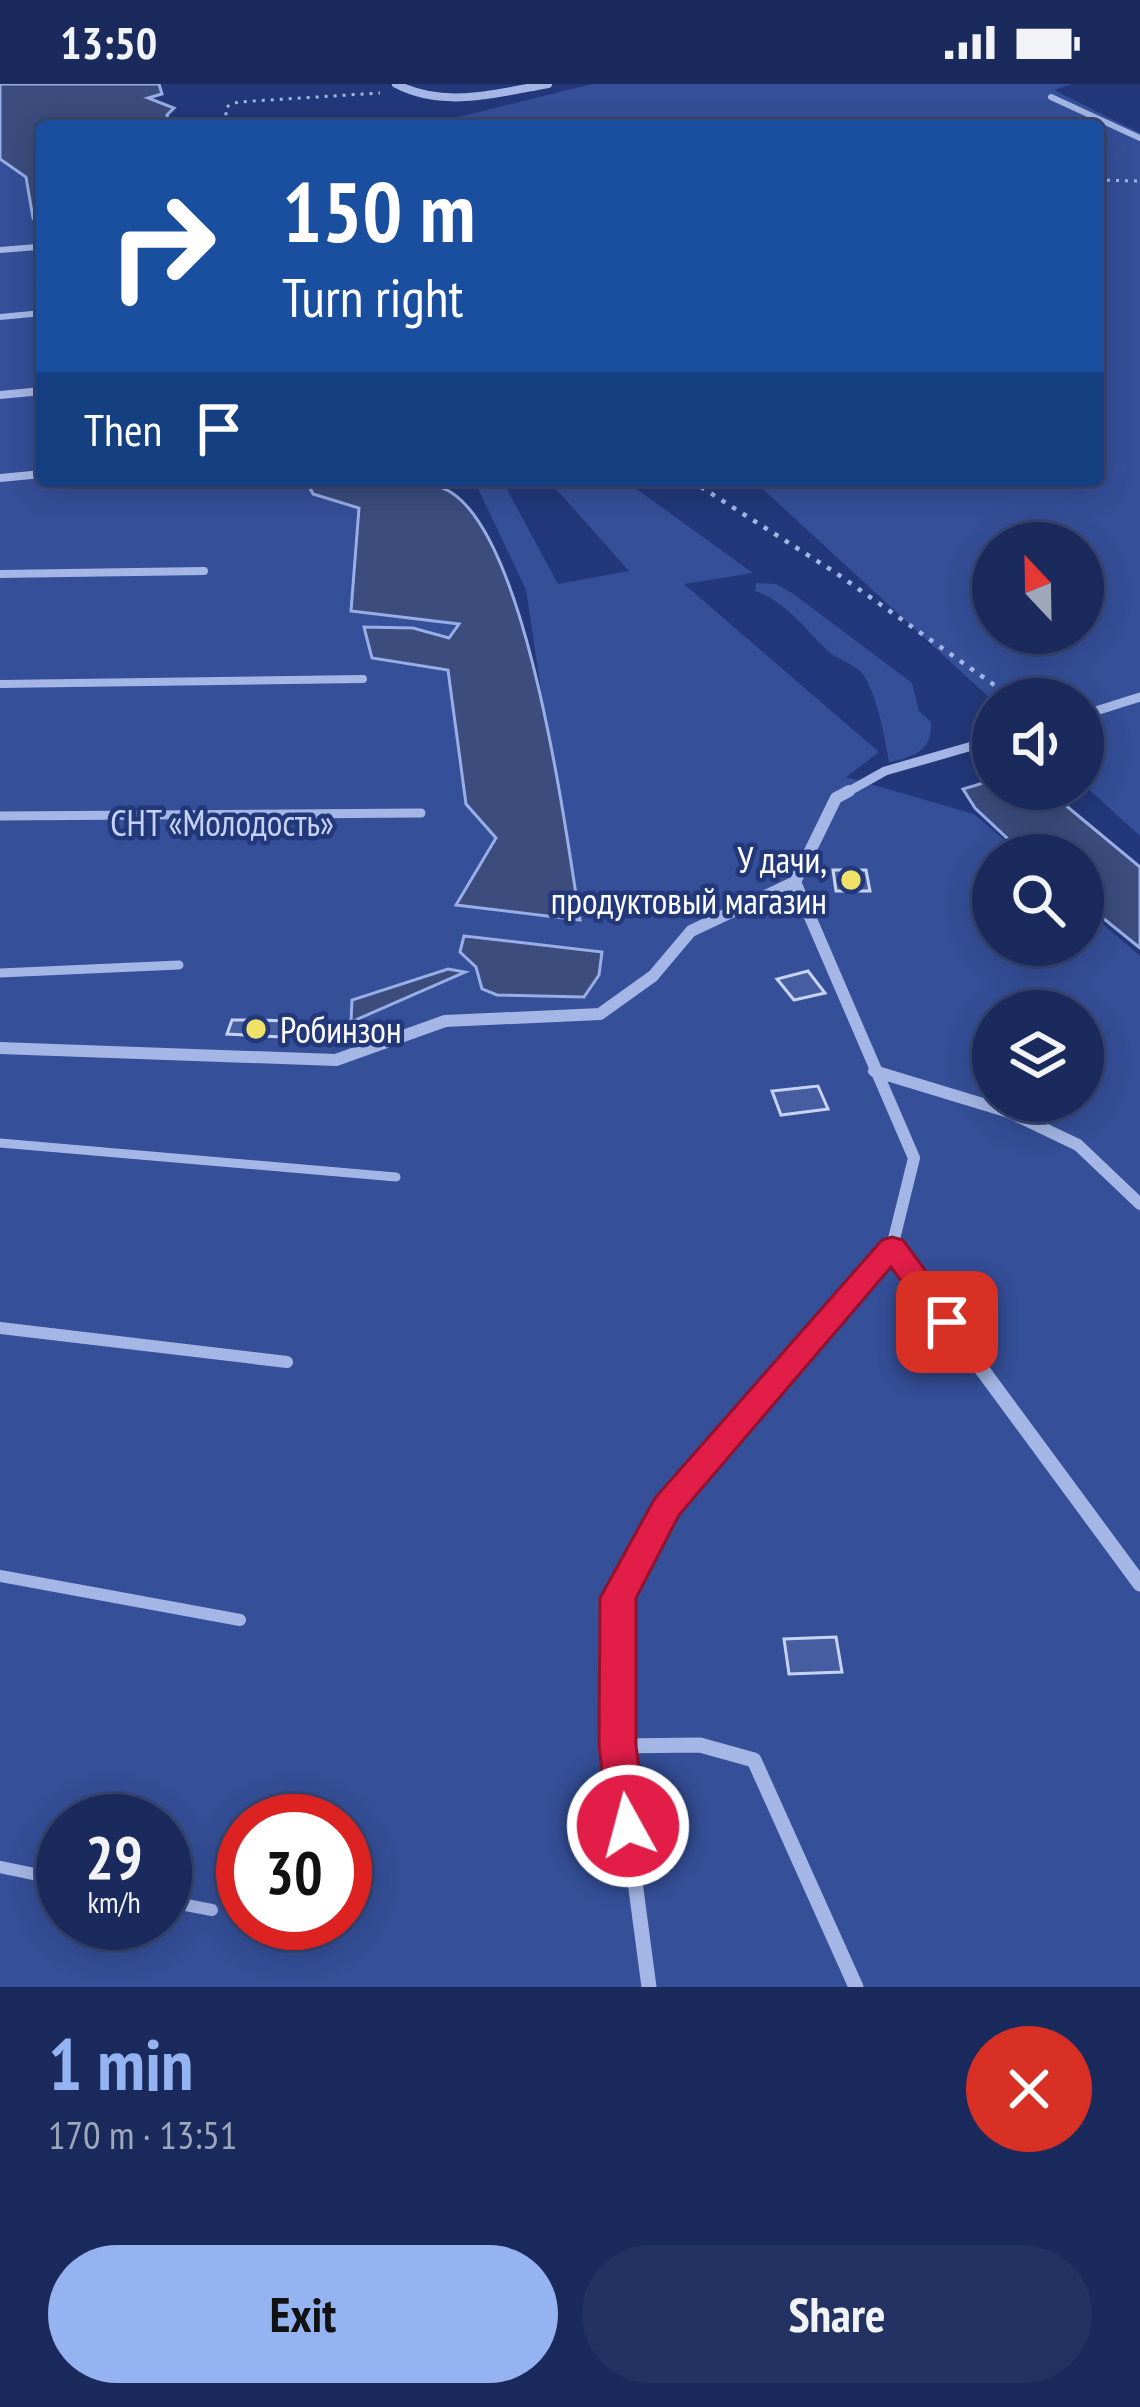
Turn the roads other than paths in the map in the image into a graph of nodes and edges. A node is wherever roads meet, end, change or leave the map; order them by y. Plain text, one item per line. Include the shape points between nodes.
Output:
1 (548, 84) edge
2 (400, 87) edge
3 (1051, 97) dead end
4 (1101, 120) edge
5 (1104, 121) edge
6 (1140, 138) edge
7 (36, 248) edge
8 (0, 250) edge
9 (36, 314) edge
10 (0, 317) edge
11 (36, 392) edge
12 (0, 395) edge
13 (36, 475) edge
14 (0, 478) edge
15 (204, 571) dead end
16 (0, 574) edge
17 (363, 679) dead end
18 (0, 684) edge
19 (1140, 697) edge
20 (1104, 708) edge
21 (972, 746) edge
22 (421, 813) dead end
23 (0, 816) edge
24 (795, 882) junction
25 (179, 965) dead end
26 (0, 973) edge
27 (0, 1048) edge
28 (874, 1071) junction
29 (0, 1144) edge
30 (396, 1177) dead end
31 (1140, 1204) edge
32 (892, 1247) junction
33 (0, 1328) edge
34 (287, 1362) dead end
35 (0, 1576) edge
36 (1140, 1584) edge
37 (240, 1620) dead end
38 (617, 1746) junction
39 (0, 1867) edge
40 (36, 1874) edge
41 (192, 1906) edge
42 (212, 1910) dead end
43 (649, 1987) edge
44 (856, 1987) edge

1 - 2 street via 484,95
3 - 4 lane
5 - 6 lane
7 - 8 lane
9 - 10 lane
11 - 12 lane
13 - 14 lane
15 - 16 lane
17 - 18 lane
19 - 20 street
21 - 24 street via 884,771 836,798
22 - 23 lane
24 - 27 street via 692,931 653,976 600,1014 445,1021 336,1060
24 - 28 street
25 - 26 lane
28 - 31 street via 1009,1112 1078,1145
28 - 32 street via 914,1158
29 - 30 lane
32 - 36 street
32 - 38 street via 667,1507 618,1598
33 - 34 lane
35 - 37 lane
38 - 43 street
38 - 44 street via 700,1745 754,1760
39 - 40 lane
41 - 42 lane

